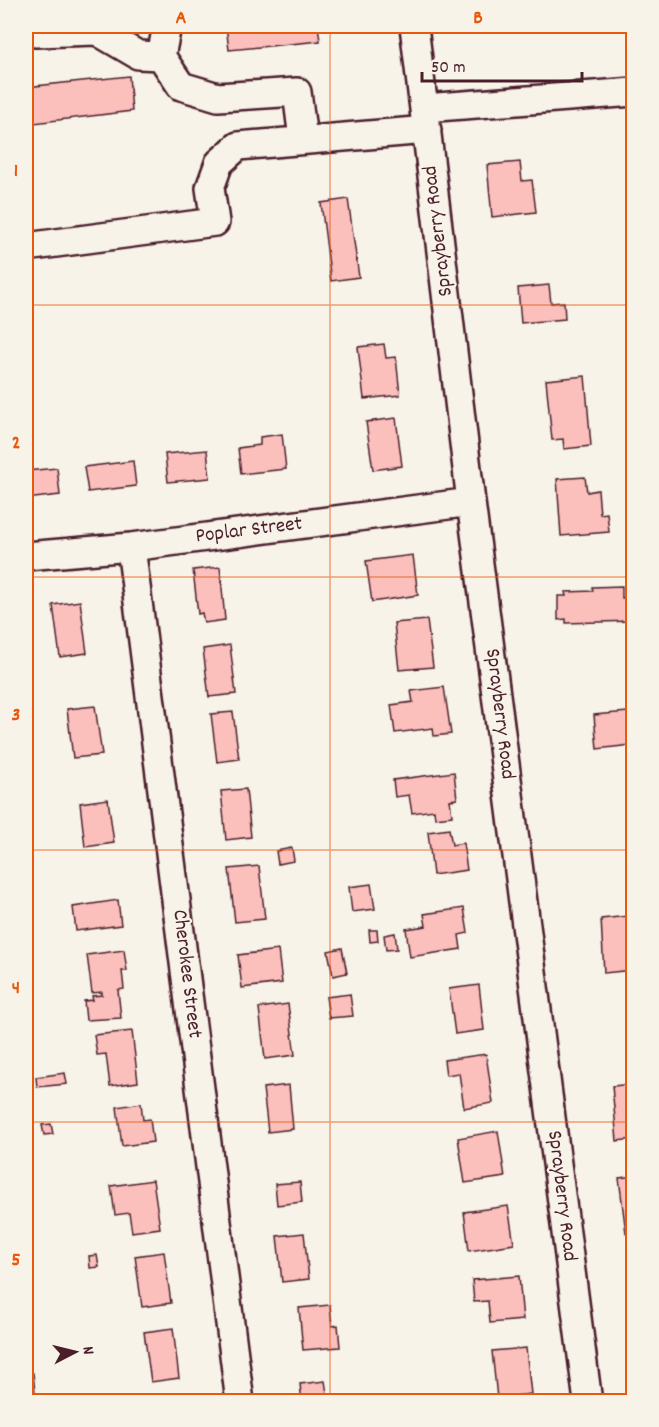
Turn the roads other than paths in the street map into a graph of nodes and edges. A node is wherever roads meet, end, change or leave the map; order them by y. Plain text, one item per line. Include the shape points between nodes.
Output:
1 (167, 26) edge
2 (414, 26) edge
3 (26, 30) edge
4 (161, 56) junction
5 (633, 92) edge
6 (426, 119) junction
7 (303, 139) junction
8 (26, 247) edge
9 (471, 502) junction
10 (131, 547) junction
11 (26, 556) edge
12 (240, 1401) edge
13 (588, 1401) edge

1 - 4 street
2 - 6 street, Sprayberry Road
3 - 4 street via 97,31 138,55
4 - 7 street via 181,86 218,97 297,92
5 - 6 street
6 - 7 street
6 - 9 street, Sprayberry Road
7 - 8 street via 238,146 219,163 210,188 215,222
9 - 10 street, Poplar Street
9 - 13 street, Sprayberry Road
10 - 11 street, Poplar Street
10 - 12 street, Cherokee Street

